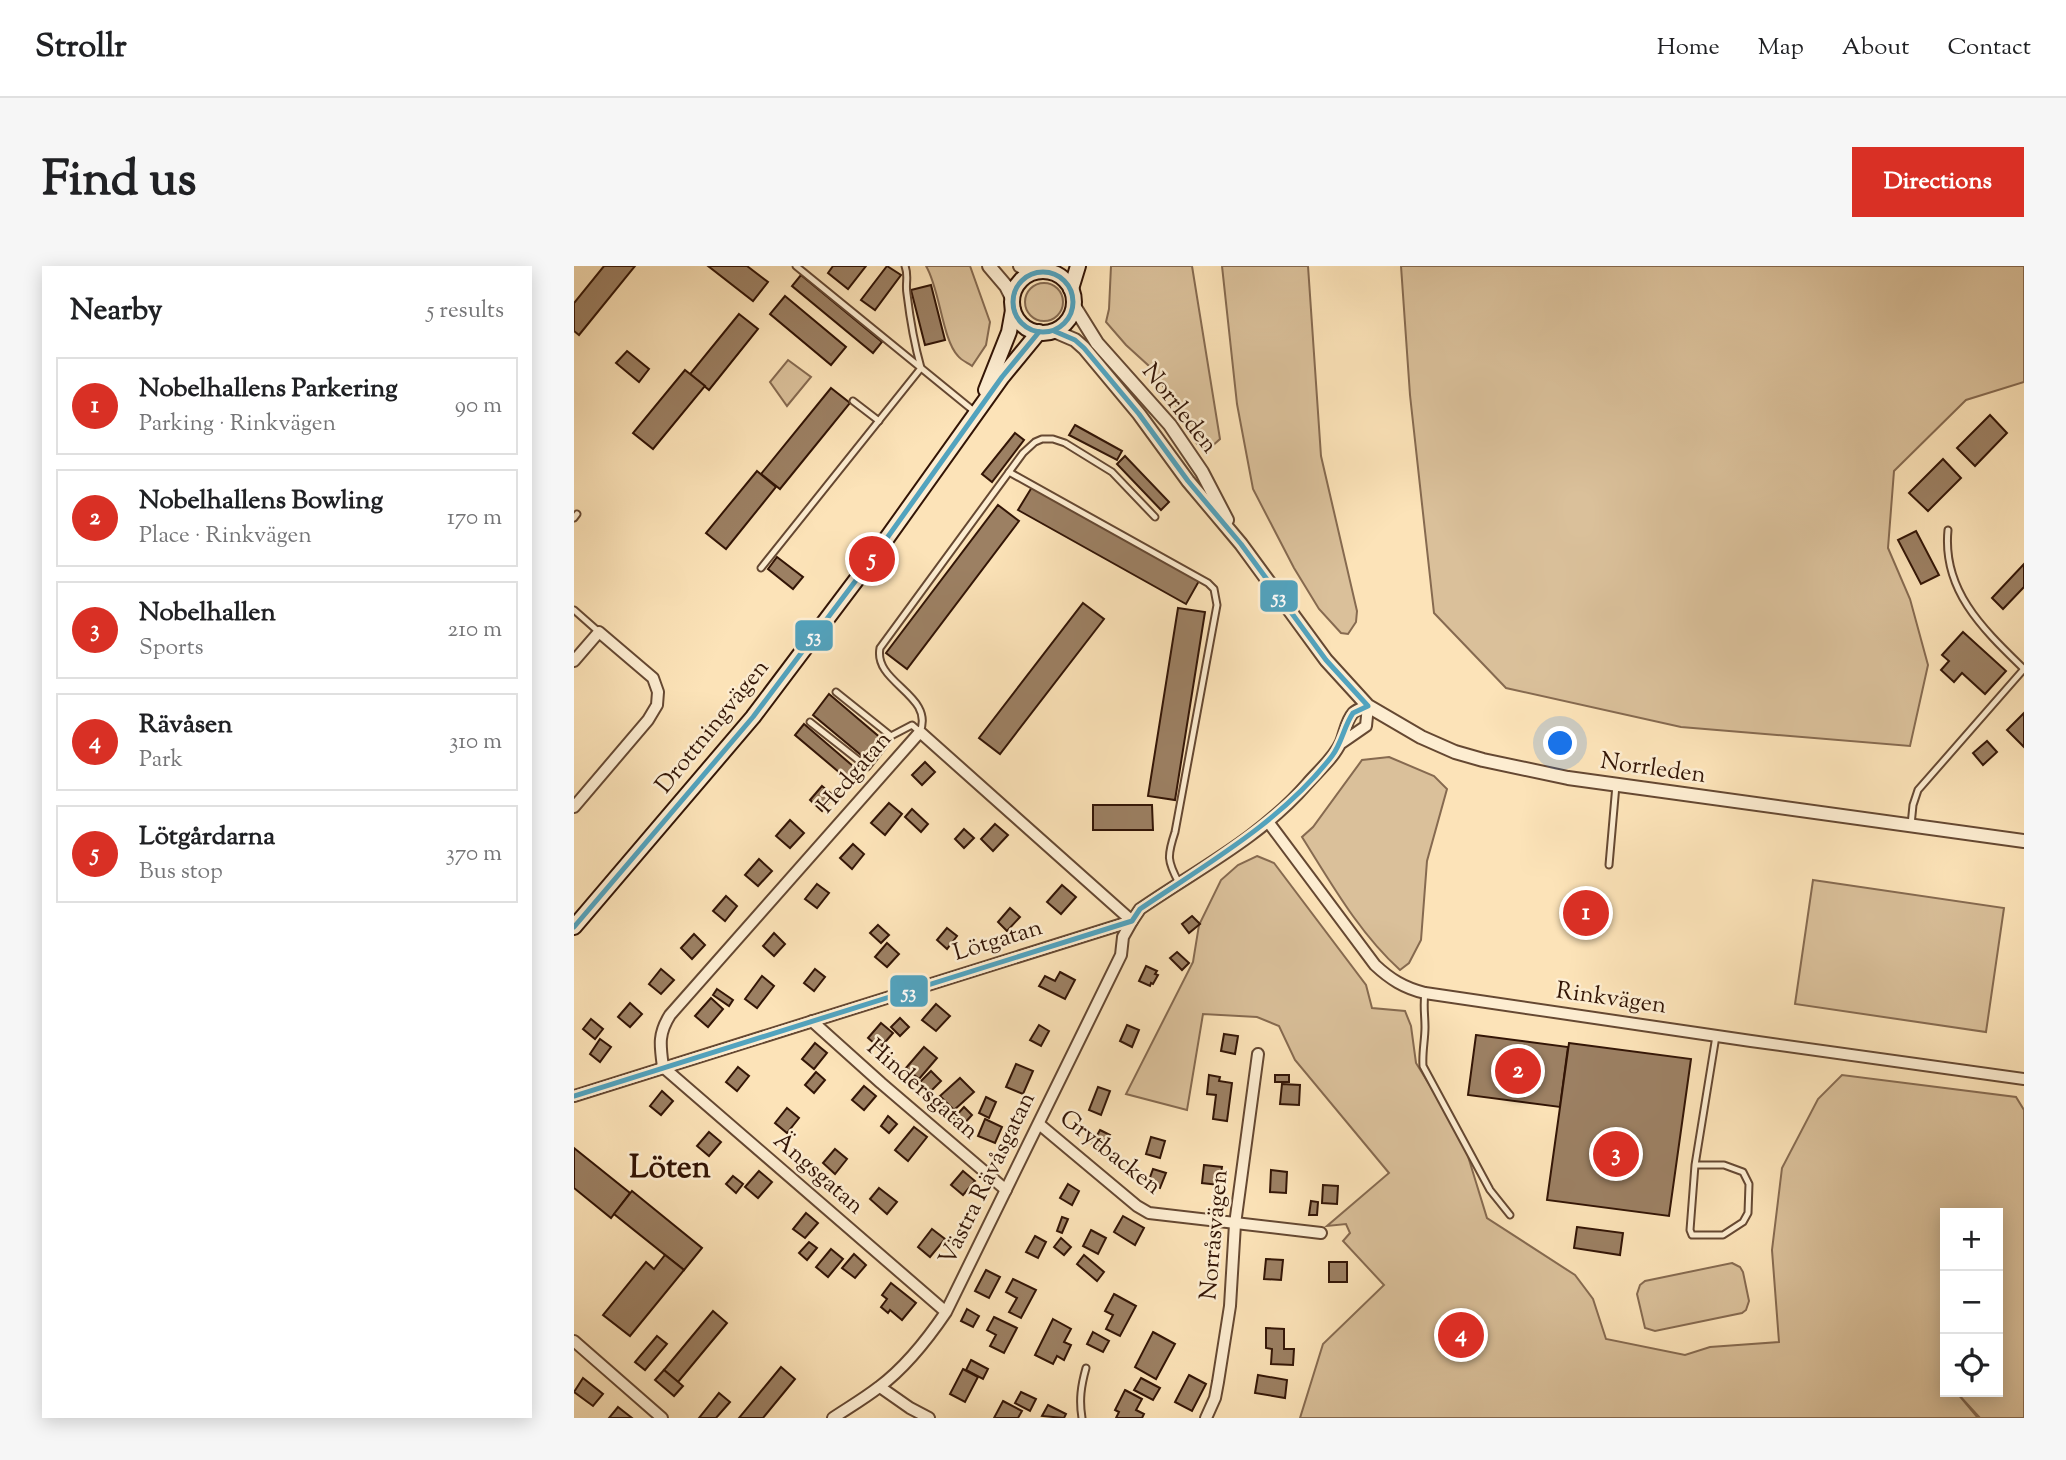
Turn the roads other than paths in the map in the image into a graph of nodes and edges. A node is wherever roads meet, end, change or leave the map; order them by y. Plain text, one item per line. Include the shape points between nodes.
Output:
1 (796, 266) edge
2 (905, 266) edge
3 (989, 266) edge
4 (1020, 266) edge
5 (1078, 266) edge
6 (1042, 270) edge
7 (1071, 289) junction
8 (1013, 304) junction
9 (1074, 306) junction
10 (1047, 332) junction
11 (921, 368) junction
12 (853, 401) dead end
13 (976, 413) junction
14 (879, 421) junction
15 (1009, 472) junction
16 (1155, 517) dead end
17 (1948, 530) dead end
18 (1241, 544) junction
19 (761, 568) dead end
20 (574, 610) edge
21 (599, 632) junction
22 (575, 657) edge
23 (2024, 669) edge
24 (836, 692) dead end
25 (1368, 706) junction
26 (810, 722) dead end
27 (920, 732) junction
28 (891, 736) junction
29 (1340, 744) junction
30 (1616, 785) junction
31 (574, 807) edge
32 (1269, 823) junction
33 (1911, 825) junction
34 (2024, 841) edge
35 (1609, 865) dead end
36 (1179, 883) junction
37 (1132, 921) junction
38 (574, 926) edge
39 (1425, 993) junction
40 (812, 1021) junction
41 (1716, 1036) junction
42 (1258, 1054) dead end
43 (663, 1067) junction
44 (2024, 1079) edge
45 (574, 1096) edge
46 (1039, 1124) junction
47 (1695, 1165) junction
48 (1006, 1190) junction
49 (1510, 1215) dead end
50 (1235, 1224) junction
51 (1321, 1233) dead end
52 (946, 1312) junction
53 (574, 1341) edge
54 (1086, 1368) dead end
55 (880, 1387) junction
56 (907, 1413) edge
57 (662, 1418) edge
58 (832, 1418) edge
59 (929, 1418) edge
60 (1082, 1418) edge
61 (1206, 1418) edge

1 - 11 lane
2 - 11 lane
3 - 8 street via 1006,286
4 - 6 street
5 - 7 main road
6 - 7 main road via 1061,278
6 - 8 main road via 1019,283
7 - 9 main road
8 - 10 main road via 1022,325
8 - 13 main road, Drottningvägen via 1009,332
9 - 10 main road via 1068,320
9 - 18 street, Norrleden via 1097,343 1170,425
10 - 13 main road, Drottningvägen via 1002,377
10 - 18 street, Norrleden via 1075,340 1084,348
11 - 13 lane
11 - 14 lane
12 - 14 lane
13 - 38 main road, Drottningvägen via 753,717
14 - 19 lane
15 - 16 lane via 1035,442 1053,439 1112,472
15 - 27 lane via 880,648 881,666 919,708
15 - 36 lane via 1214,589 1217,605 1168,858
17 - 23 lane via 1946,548 1952,575 1968,609
18 - 25 street, Norrleden via 1326,660
20 - 21 lane
21 - 22 street
21 - 31 street via 653,678 657,705
23 - 33 lane via 1918,790
24 - 28 lane
25 - 29 street, Lötgatan via 1355,710
25 - 29 street, Lötgatan via 1366,726
25 - 30 street, Norrleden via 1455,752 1512,768
26 - 28 lane via 867,767
27 - 28 lane via 912,725
27 - 37 street, Hedgatan
27 - 43 street, Hedgatan via 670,1015 662,1028
29 - 32 street, Lötgatan
30 - 33 street, Norrleden
30 - 35 lane
32 - 36 street, Lötgatan
32 - 39 street, Rinkvägen via 1375,965 1391,980
33 - 34 street, Norrleden
36 - 37 street, Lötgatan via 1140,909
37 - 40 street, Lötgatan
37 - 46 street, Västra Rävåsgatan via 1123,937 1121,956
39 - 41 street, Rinkvägen
39 - 49 lane via 1423,1066 1490,1189
40 - 43 street, Lötgatan
40 - 48 street, Hindersgatan
41 - 44 street, Rinkvägen
41 - 47 lane
42 - 50 street, Norråsvägen
43 - 45 street, Lötgatan
43 - 52 street, Ängsgatan
46 - 48 street, Västra Rävåsgatan
46 - 50 street, Grytbacken via 1149,1213
47 - 47 lane via 1690,1230 1692,1235 1723,1235 1748,1213 1749,1184 1743,1172 1724,1165
48 - 52 street, Västra Rävåsgatan
50 - 51 street, Grytbacken
50 - 61 street, Norråsvägen via 1230,1306 1215,1398
52 - 55 street, Västra Rävåsgatan via 919,1349
53 - 57 street
54 - 60 lane via 1080,1388
55 - 56 street
55 - 58 street, Västra Rävåsgatan
56 - 59 street

